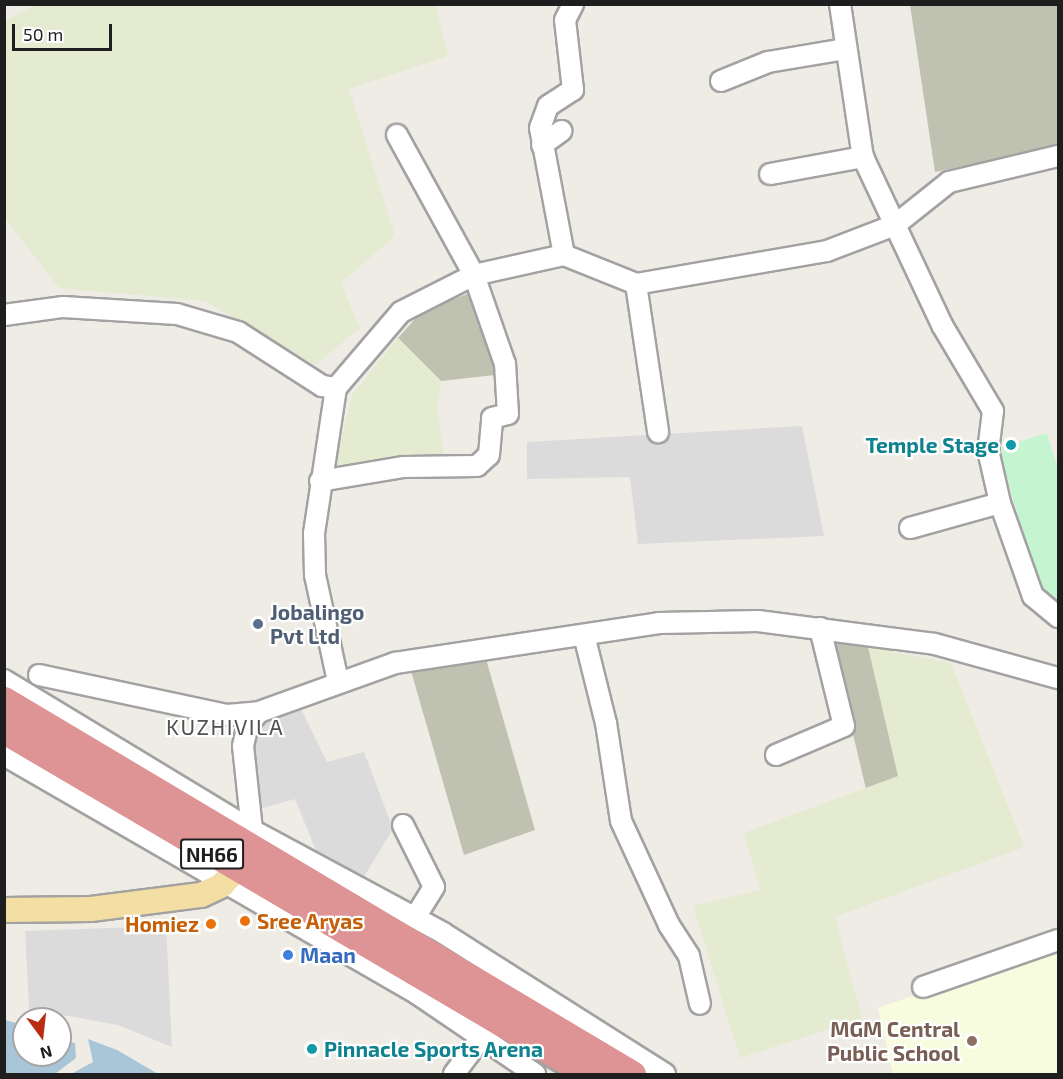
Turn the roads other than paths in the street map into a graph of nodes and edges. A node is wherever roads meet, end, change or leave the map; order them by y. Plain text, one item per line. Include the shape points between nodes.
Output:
1 (573, 4) edge
2 (840, 4) edge
3 (846, 49) junction
4 (722, 81) dead end
5 (561, 131) dead end
6 (397, 135) dead end
7 (542, 145) junction
8 (1059, 156) edge
9 (863, 157) junction
10 (770, 174) dead end
11 (895, 225) junction
12 (564, 255) junction
13 (474, 275) junction
14 (636, 284) junction
15 (4, 315) edge
16 (336, 388) junction
17 (658, 432) dead end
18 (320, 481) junction
19 (1000, 503) junction
20 (910, 528) dead end
21 (1059, 617) edge
22 (820, 628) junction
23 (584, 635) junction
24 (39, 675) dead end
25 (1059, 678) edge
26 (4, 680) edge
27 (338, 681) junction
28 (4, 700) edge
29 (259, 712) junction
30 (4, 730) edge
31 (4, 755) edge
32 (776, 755) dead end
33 (403, 825) dead end
34 (241, 859) junction
35 (4, 910) edge
36 (415, 918) junction
37 (1059, 940) edge
38 (923, 987) dead end
39 (700, 1004) dead end
40 (482, 1038) junction
41 (454, 1074) edge
42 (535, 1074) edge
43 (589, 1074) edge
44 (632, 1074) edge
45 (665, 1074) edge

1 - 7 street via 565,20 573,90 542,113
2 - 3 street
3 - 4 street via 768,62
3 - 9 street
5 - 7 street
6 - 13 street
7 - 12 street
8 - 11 street via 949,182
9 - 10 street
9 - 11 street
11 - 14 street via 827,251
11 - 19 street via 942,325 993,411 988,450
12 - 13 street
12 - 14 street
13 - 16 street via 401,312
13 - 18 street via 505,364 508,414 492,418 489,455 477,466 404,467
14 - 17 street
15 - 16 street via 63,307 177,314 238,332 322,386
16 - 18 street
18 - 27 street via 315,574
19 - 20 street
19 - 21 street via 1033,596
22 - 23 street via 758,621 659,622
22 - 25 street via 935,644
22 - 32 street via 844,726
23 - 27 street via 395,663
23 - 39 street via 606,723 621,821 669,925 689,956
24 - 29 street via 227,715
26 - 34 street
27 - 29 street
28 - 34 highway, NH66
29 - 34 street via 248,723 243,746
30 - 34 highway, NH66
31 - 34 street
33 - 36 street via 434,886
34 - 35 main road via 160,903
34 - 36 street
34 - 40 street via 416,993
34 - 43 highway, NH66
34 - 44 highway, NH66 via 431,950
36 - 45 street
37 - 38 street
40 - 41 street
40 - 42 street

